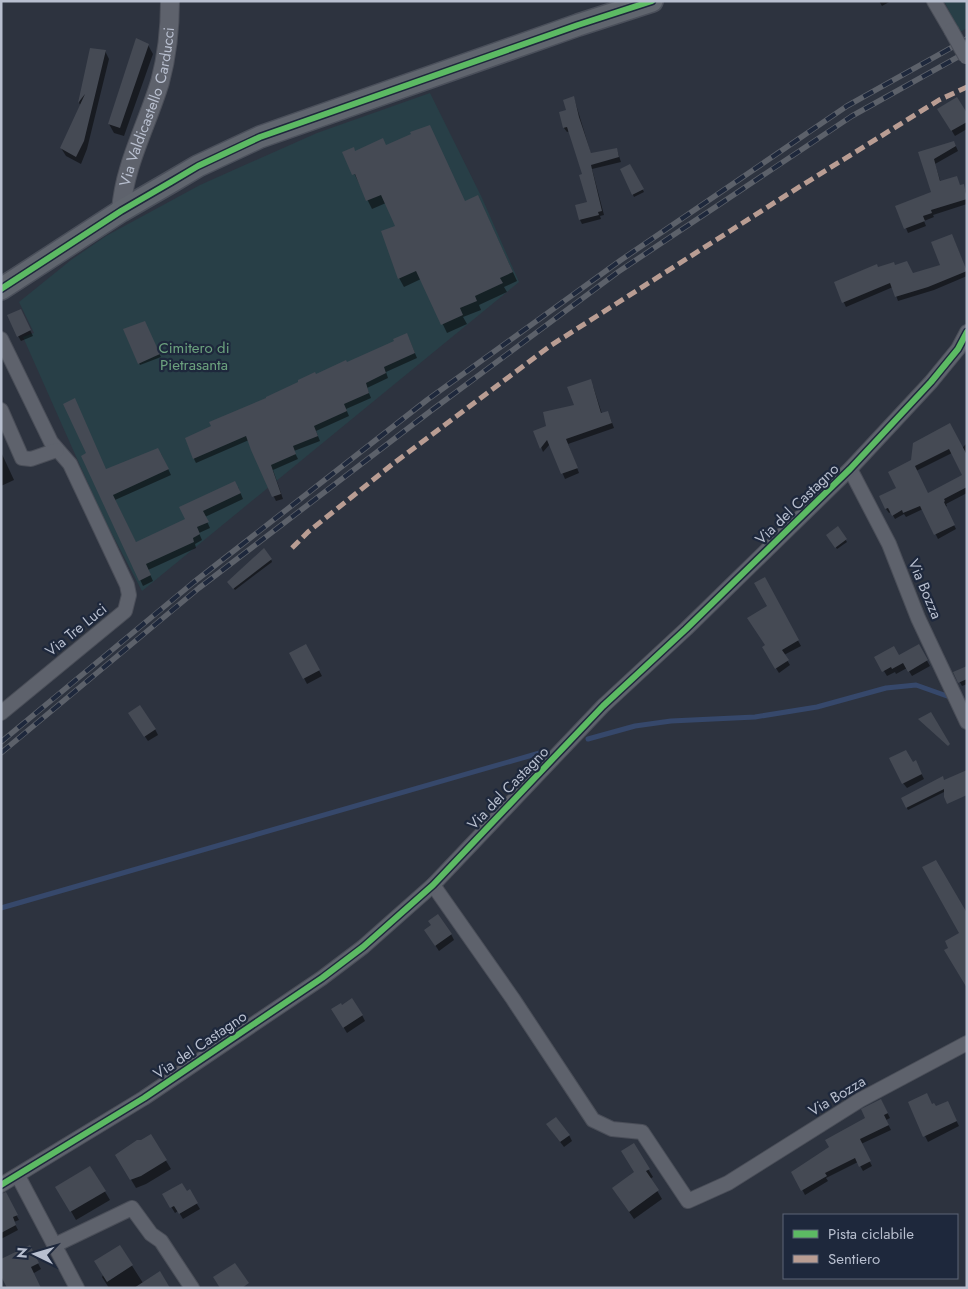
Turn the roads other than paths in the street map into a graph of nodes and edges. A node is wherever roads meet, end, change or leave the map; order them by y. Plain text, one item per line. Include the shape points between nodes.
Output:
1 (170, 1) edge
2 (652, 1) edge
3 (934, 1) edge
4 (966, 57) edge
5 (121, 211) junction
6 (1, 289) edge
7 (967, 332) edge
8 (1, 339) edge
9 (1, 410) edge
10 (57, 450) junction
11 (850, 469) junction
12 (1, 713) edge
13 (967, 722) edge
14 (432, 885) junction
15 (967, 1043) edge
16 (18, 1176) junction
17 (1, 1185) edge
18 (55, 1245) junction
19 (77, 1288) edge
20 (192, 1288) edge

1 - 5 street, Via Valdicastello Carducci via 167,46 160,81 125,183
2 - 5 main road via 260,137 198,166
3 - 4 street, bridge
5 - 6 main road
7 - 11 street, Via del Castagno via 958,349 931,382
8 - 10 street, Via Tre Luci via 50,442
9 - 10 street via 22,458 30,459
10 - 12 street, Via Tre Luci via 70,464 127,585 129,596 125,611
11 - 13 street, Via Bozza via 889,544 918,618
11 - 14 street, Via del Castagno via 603,706
14 - 15 street, Via Bozza via 594,1120 612,1129 642,1132 688,1201 728,1183 860,1100
14 - 16 street, Via del Castagno via 363,947 322,978 144,1098
16 - 17 street, Via del Castagno
16 - 18 street
18 - 19 street
18 - 20 street via 132,1208 151,1234 161,1241

